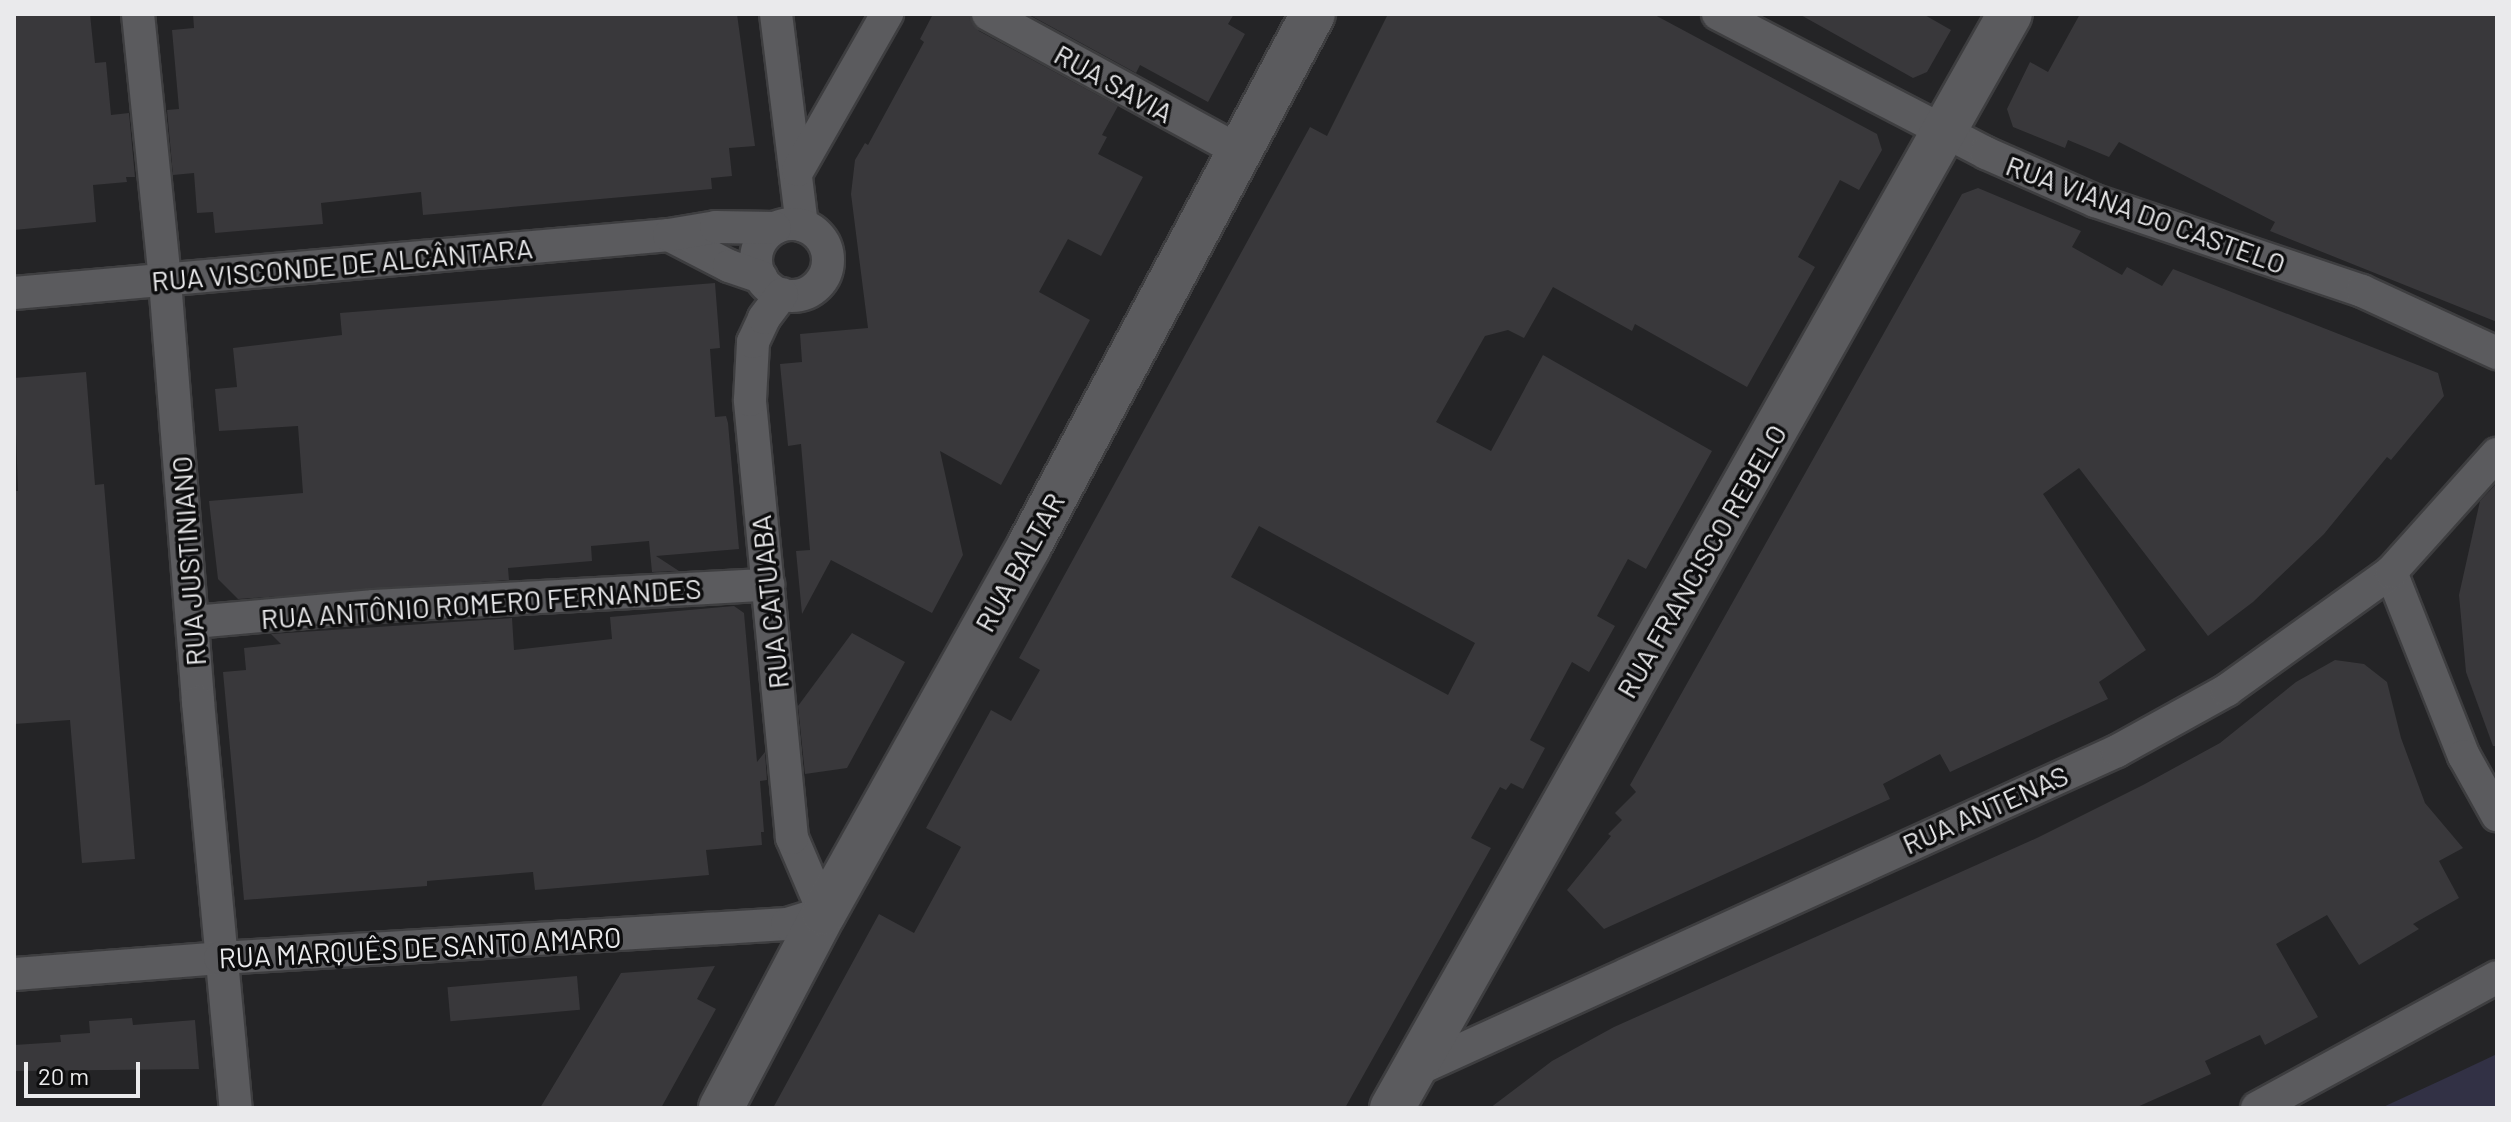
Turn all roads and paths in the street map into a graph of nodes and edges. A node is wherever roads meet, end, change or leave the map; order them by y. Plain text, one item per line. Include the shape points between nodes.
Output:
1 (138, 14) edge
2 (776, 14) edge
3 (887, 14) edge
4 (988, 14) edge
5 (1313, 14) edge
6 (1718, 14) edge
7 (2010, 14) edge
8 (1944, 133) junction
9 (1239, 151) junction
10 (798, 170) junction
11 (789, 226) junction
12 (669, 235) junction
13 (165, 281) junction
14 (772, 286) junction
15 (14, 293) edge
16 (2497, 353) edge
17 (2497, 454) edge
18 (2391, 572) junction
19 (768, 585) junction
20 (194, 622) junction
21 (2497, 815) edge
22 (824, 913) junction
23 (220, 958) junction
24 (14, 974) edge
25 (2497, 977) edge
26 (1402, 1090) edge
27 (236, 1108) edge
28 (721, 1108) edge
29 (2257, 1108) edge

1 - 13 street, RUA JUSTINIANO
2 - 10 street
3 - 10 street
4 - 9 street, RUA SAVIA
5 - 9 street, RUA BALTAR
6 - 8 street, RUA VIANA DO CASTELO
7 - 8 street, RUA FRANCISCO REBELO
8 - 16 street, RUA VIANA DO CASTELO via 2095,201 2362,291
8 - 26 street, RUA FRANCISCO REBELO
9 - 22 street, RUA BALTAR via 1029,546
10 - 11 street
11 - 12 street, RUA VISCONDE DE ALCÂNTARA
11 - 14 street via 766,235 757,256
11 - 14 street via 824,242 827,269 810,291
12 - 13 street, RUA VISCONDE DE ALCÂNTARA
12 - 14 street
13 - 15 street, RUA VISCONDE DE ALCÂNTARA
13 - 20 street, RUA JUSTINIANO
14 - 19 street, RUA CATUABA via 749,368
17 - 18 street, RUA ANTENAS
18 - 21 street via 2464,756
18 - 26 street, RUA ANTENAS via 2227,690 2117,751 1951,823
19 - 20 street, RUA ANTÔNIO ROMERO FERNANDES via 374,606
19 - 22 street, RUA CATUABA via 792,838
20 - 23 street, RUA JUSTINIANO
22 - 23 street, RUA MARQUÊS DE SANTO AMARO via 787,924
22 - 28 street, RUA BALTAR
23 - 24 street, RUA MARQUÊS DE SANTO AMARO
23 - 27 street, RUA JUSTINIANO
25 - 29 street

